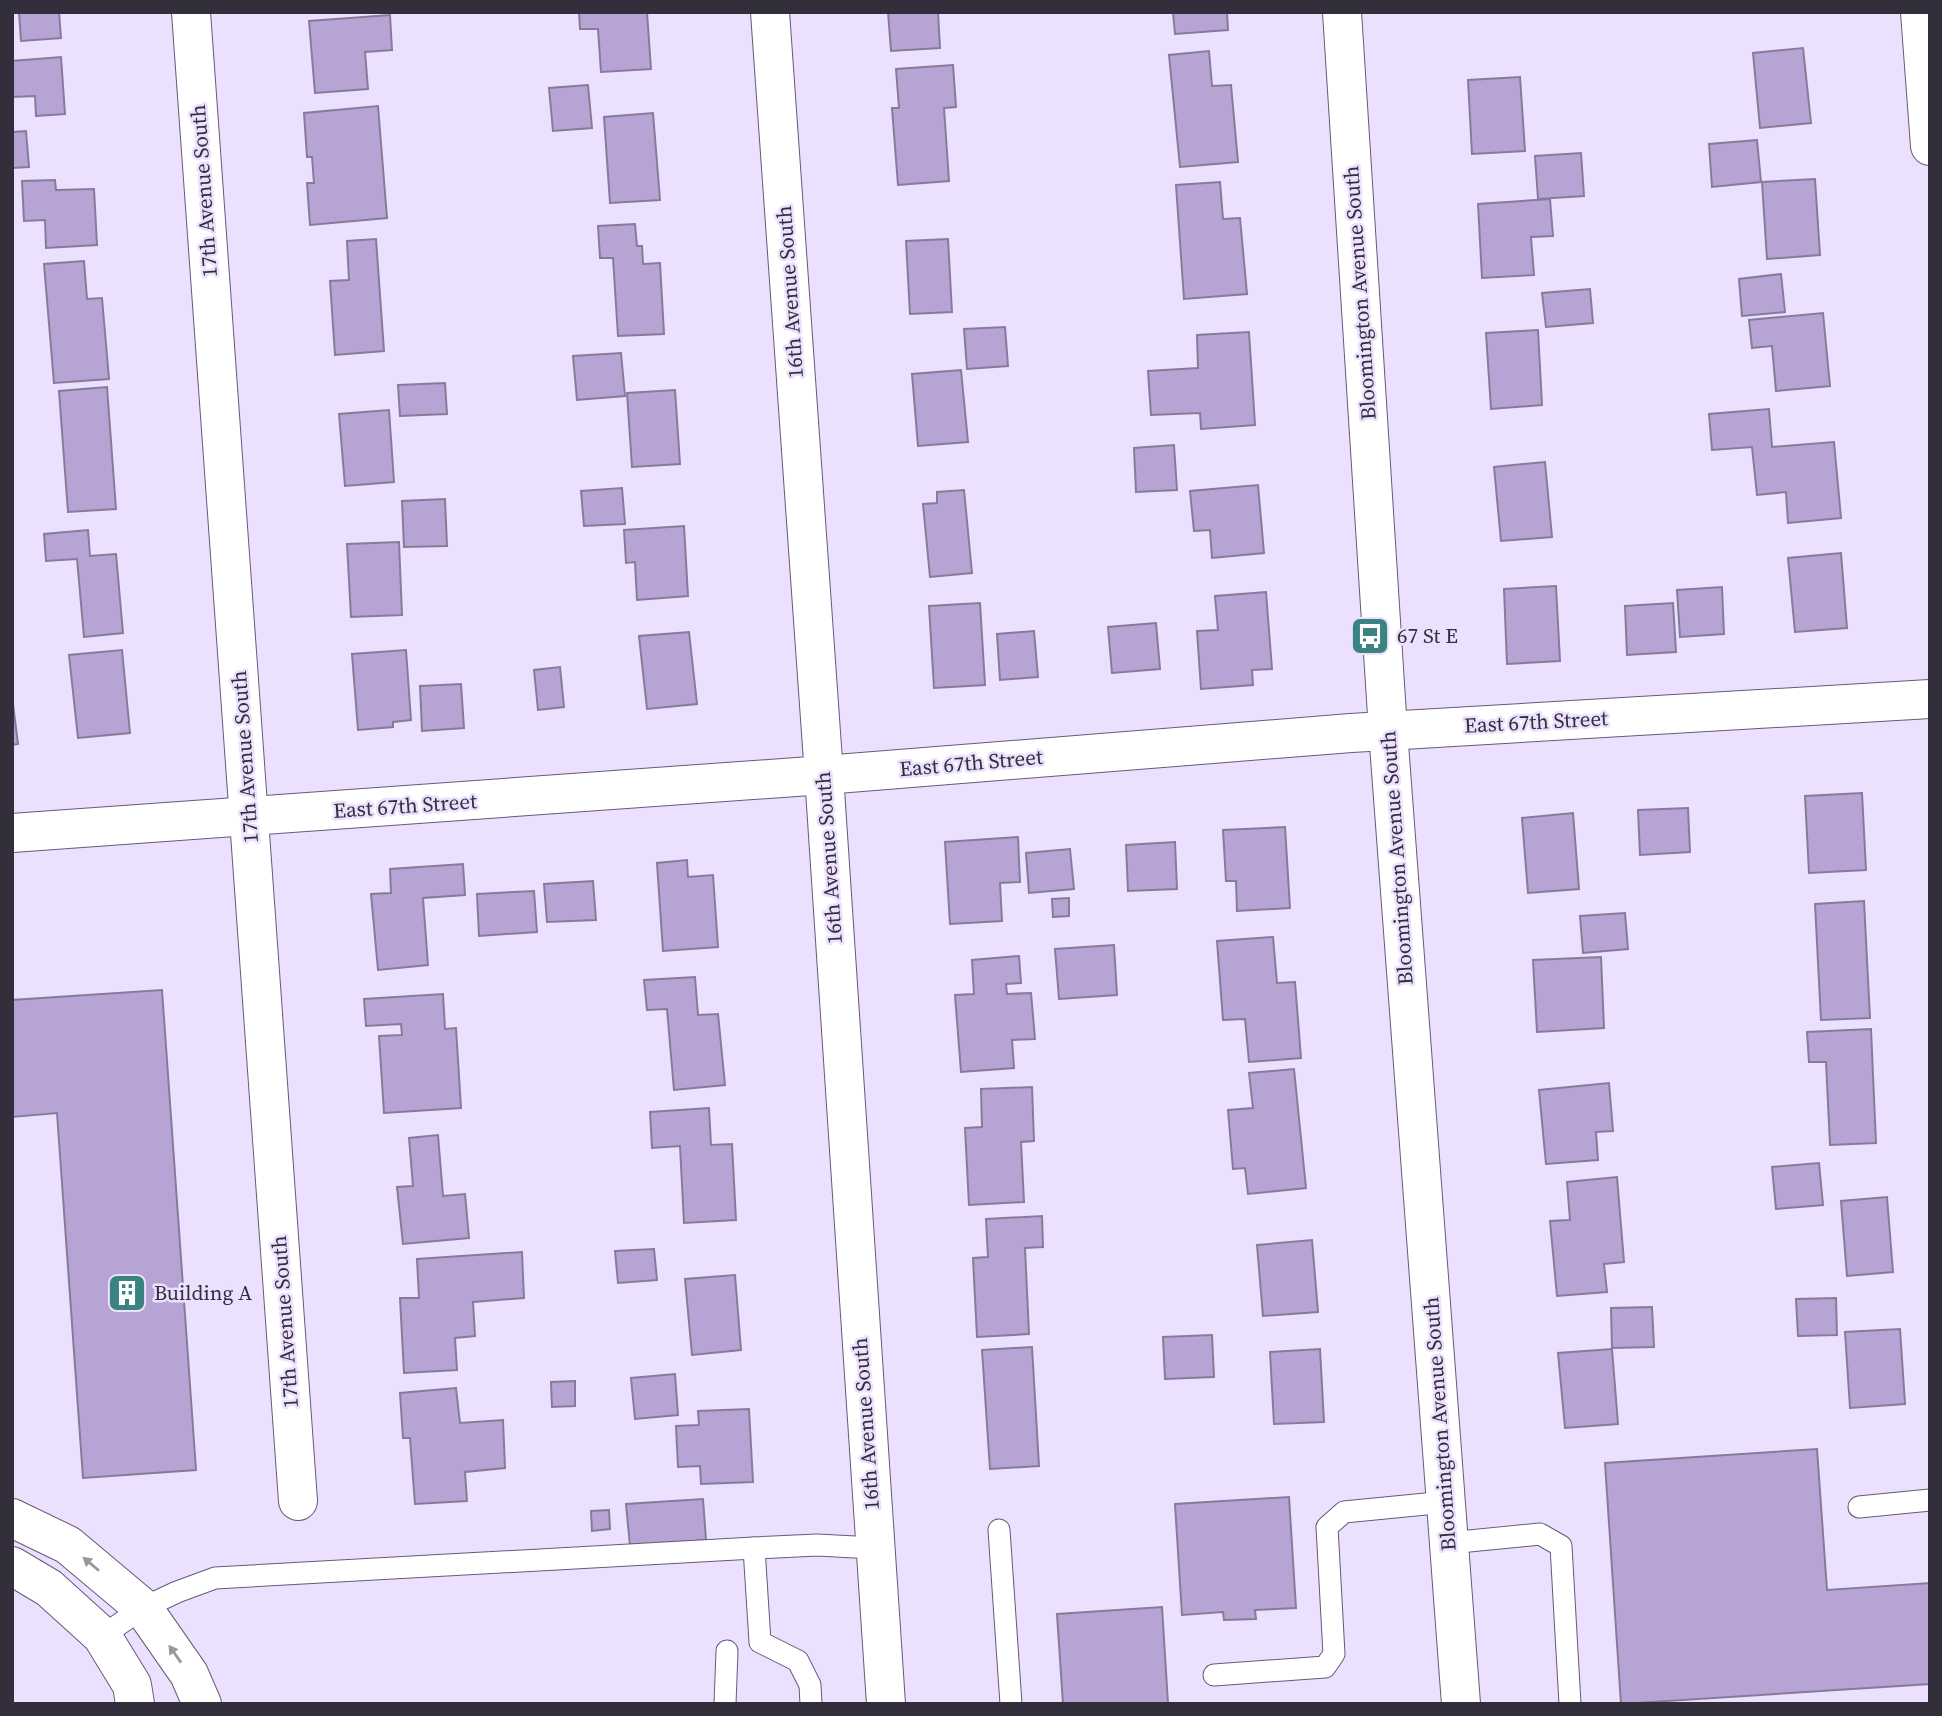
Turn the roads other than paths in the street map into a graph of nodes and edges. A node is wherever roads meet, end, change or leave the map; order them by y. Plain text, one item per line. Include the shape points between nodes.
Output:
1 (191, 12) edge
2 (770, 12) edge
3 (1342, 12) edge
4 (1920, 12) edge
5 (1930, 146) edge
6 (1930, 699) edge
7 (1388, 730) junction
8 (824, 775) junction
9 (250, 817) junction
10 (12, 833) edge
11 (1930, 1500) edge
12 (298, 1501) dead end
13 (1446, 1502) junction
14 (1859, 1507) dead end
15 (12, 1518) edge
16 (999, 1530) dead end
17 (1449, 1543) junction
18 (754, 1548) junction
19 (874, 1548) junction
20 (12, 1566) edge
21 (143, 1608) junction
22 (102, 1636) junction
23 (727, 1651) dead end
24 (1214, 1675) dead end
25 (135, 1704) edge
26 (202, 1704) edge
27 (725, 1704) edge
28 (811, 1704) edge
29 (886, 1704) edge
30 (1011, 1704) edge
31 (1461, 1704) edge
32 (1570, 1704) edge

1 - 9 street, 17th Avenue South
2 - 8 street, 16th Avenue South
3 - 7 street, Bloomington Avenue South
4 - 5 street
6 - 7 street, East 67th Street
7 - 8 street, East 67th Street
7 - 13 street, Bloomington Avenue South
8 - 9 street, East 67th Street
8 - 19 street, 16th Avenue South
9 - 10 street, East 67th Street
9 - 12 street, 17th Avenue South
11 - 14 lane
13 - 17 street, Bloomington Avenue South
13 - 24 lane via 1344,1512 1326,1527 1334,1654 1325,1667
21 -> 15 street via 68,1545
16 - 30 lane
17 - 31 street, Bloomington Avenue South
17 - 32 lane via 1539,1534 1561,1546
18 - 19 lane
18 - 21 lane via 215,1577
18 - 28 lane via 760,1642 797,1661 810,1685
19 - 29 street, 16th Avenue South
20 - 22 street via 49,1588
21 - 22 lane
26 -> 21 street via 189,1674
22 - 25 street via 132,1685
23 - 27 lane

